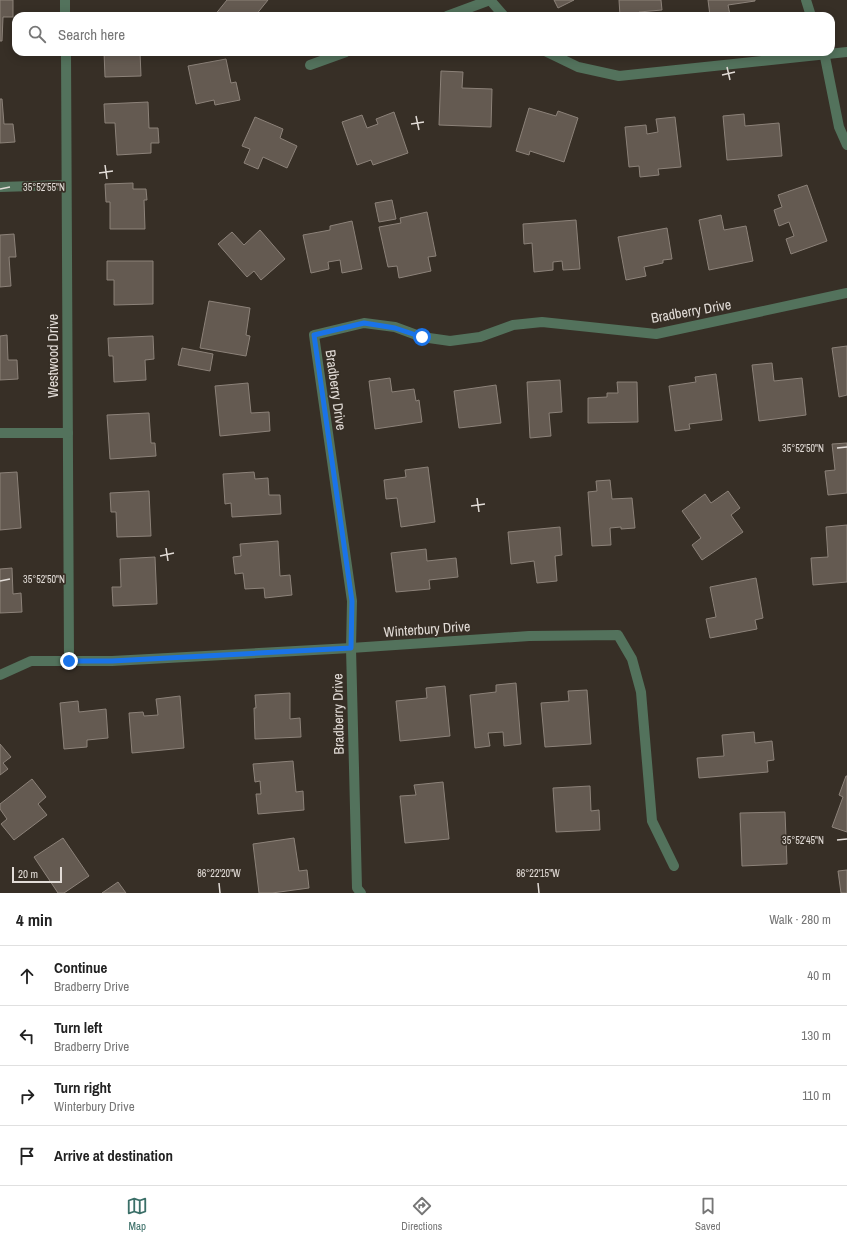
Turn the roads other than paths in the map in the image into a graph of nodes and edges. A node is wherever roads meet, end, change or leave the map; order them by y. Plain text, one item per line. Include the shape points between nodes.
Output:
1 (65, 0) edge
2 (490, 0) edge
3 (806, 0) edge
4 (65, 12) edge
5 (457, 12) edge
6 (500, 12) edge
7 (810, 12) edge
8 (847, 52) edge
9 (835, 53) edge
10 (66, 56) edge
11 (335, 56) edge
12 (555, 56) edge
13 (797, 56) edge
14 (825, 56) edge
15 (310, 65) dead end
16 (847, 145) edge
17 (66, 184) junction
18 (0, 187) edge
19 (847, 293) edge
20 (0, 433) edge
21 (68, 434) junction
22 (351, 648) junction
23 (69, 661) junction
24 (0, 675) edge
25 (674, 866) dead end
26 (361, 893) edge

1 - 4 street
2 - 5 street
2 - 6 street
3 - 7 street
8 - 9 street
10 - 17 street, Westwood Drive
11 - 15 street
12 - 13 street via 578,67 619,76
14 - 16 street via 839,127
17 - 18 street
17 - 21 street, Westwood Drive
19 - 22 street, Bradberry Drive via 656,334 542,322 513,325 480,337 450,341 364,323 314,335 352,601
20 - 21 street
21 - 23 street, Westwood Drive
22 - 23 street, Winterbury Drive
22 - 25 street, Winterbury Drive via 529,636 618,635 632,659 641,692 652,821
22 - 26 street, Bradberry Drive via 356,888
23 - 24 street, Winterbury Drive via 30,661

